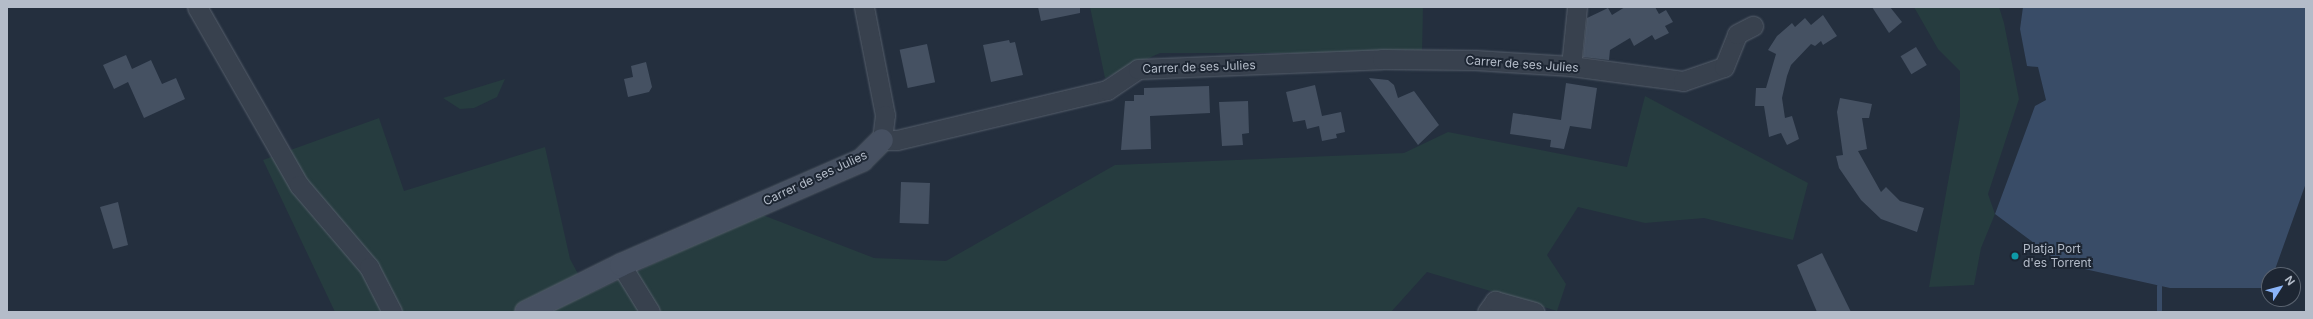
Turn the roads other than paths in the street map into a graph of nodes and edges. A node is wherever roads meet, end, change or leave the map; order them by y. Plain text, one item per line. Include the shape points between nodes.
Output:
1 (198, 7) edge
2 (864, 7) edge
3 (1577, 7) edge
4 (1753, 26) dead end
5 (1571, 66) junction
6 (882, 140) junction
7 (621, 265) junction
8 (392, 312) edge
9 (526, 312) edge
10 (650, 312) edge
11 (1487, 312) edge
12 (1535, 312) edge

1 - 8 street via 299,185 369,267
2 - 6 street via 885,115
3 - 5 street
4 - 5 street, Carrer de ses Julies via 1737,34 1724,67 1683,82
5 - 6 street, Carrer de ses Julies via 1382,59 1138,69 1107,90 897,140
6 - 7 street, Carrer de ses Julies via 862,160
7 - 9 street, Carrer de ses Julies
7 - 10 street
11 - 12 street via 1495,301

